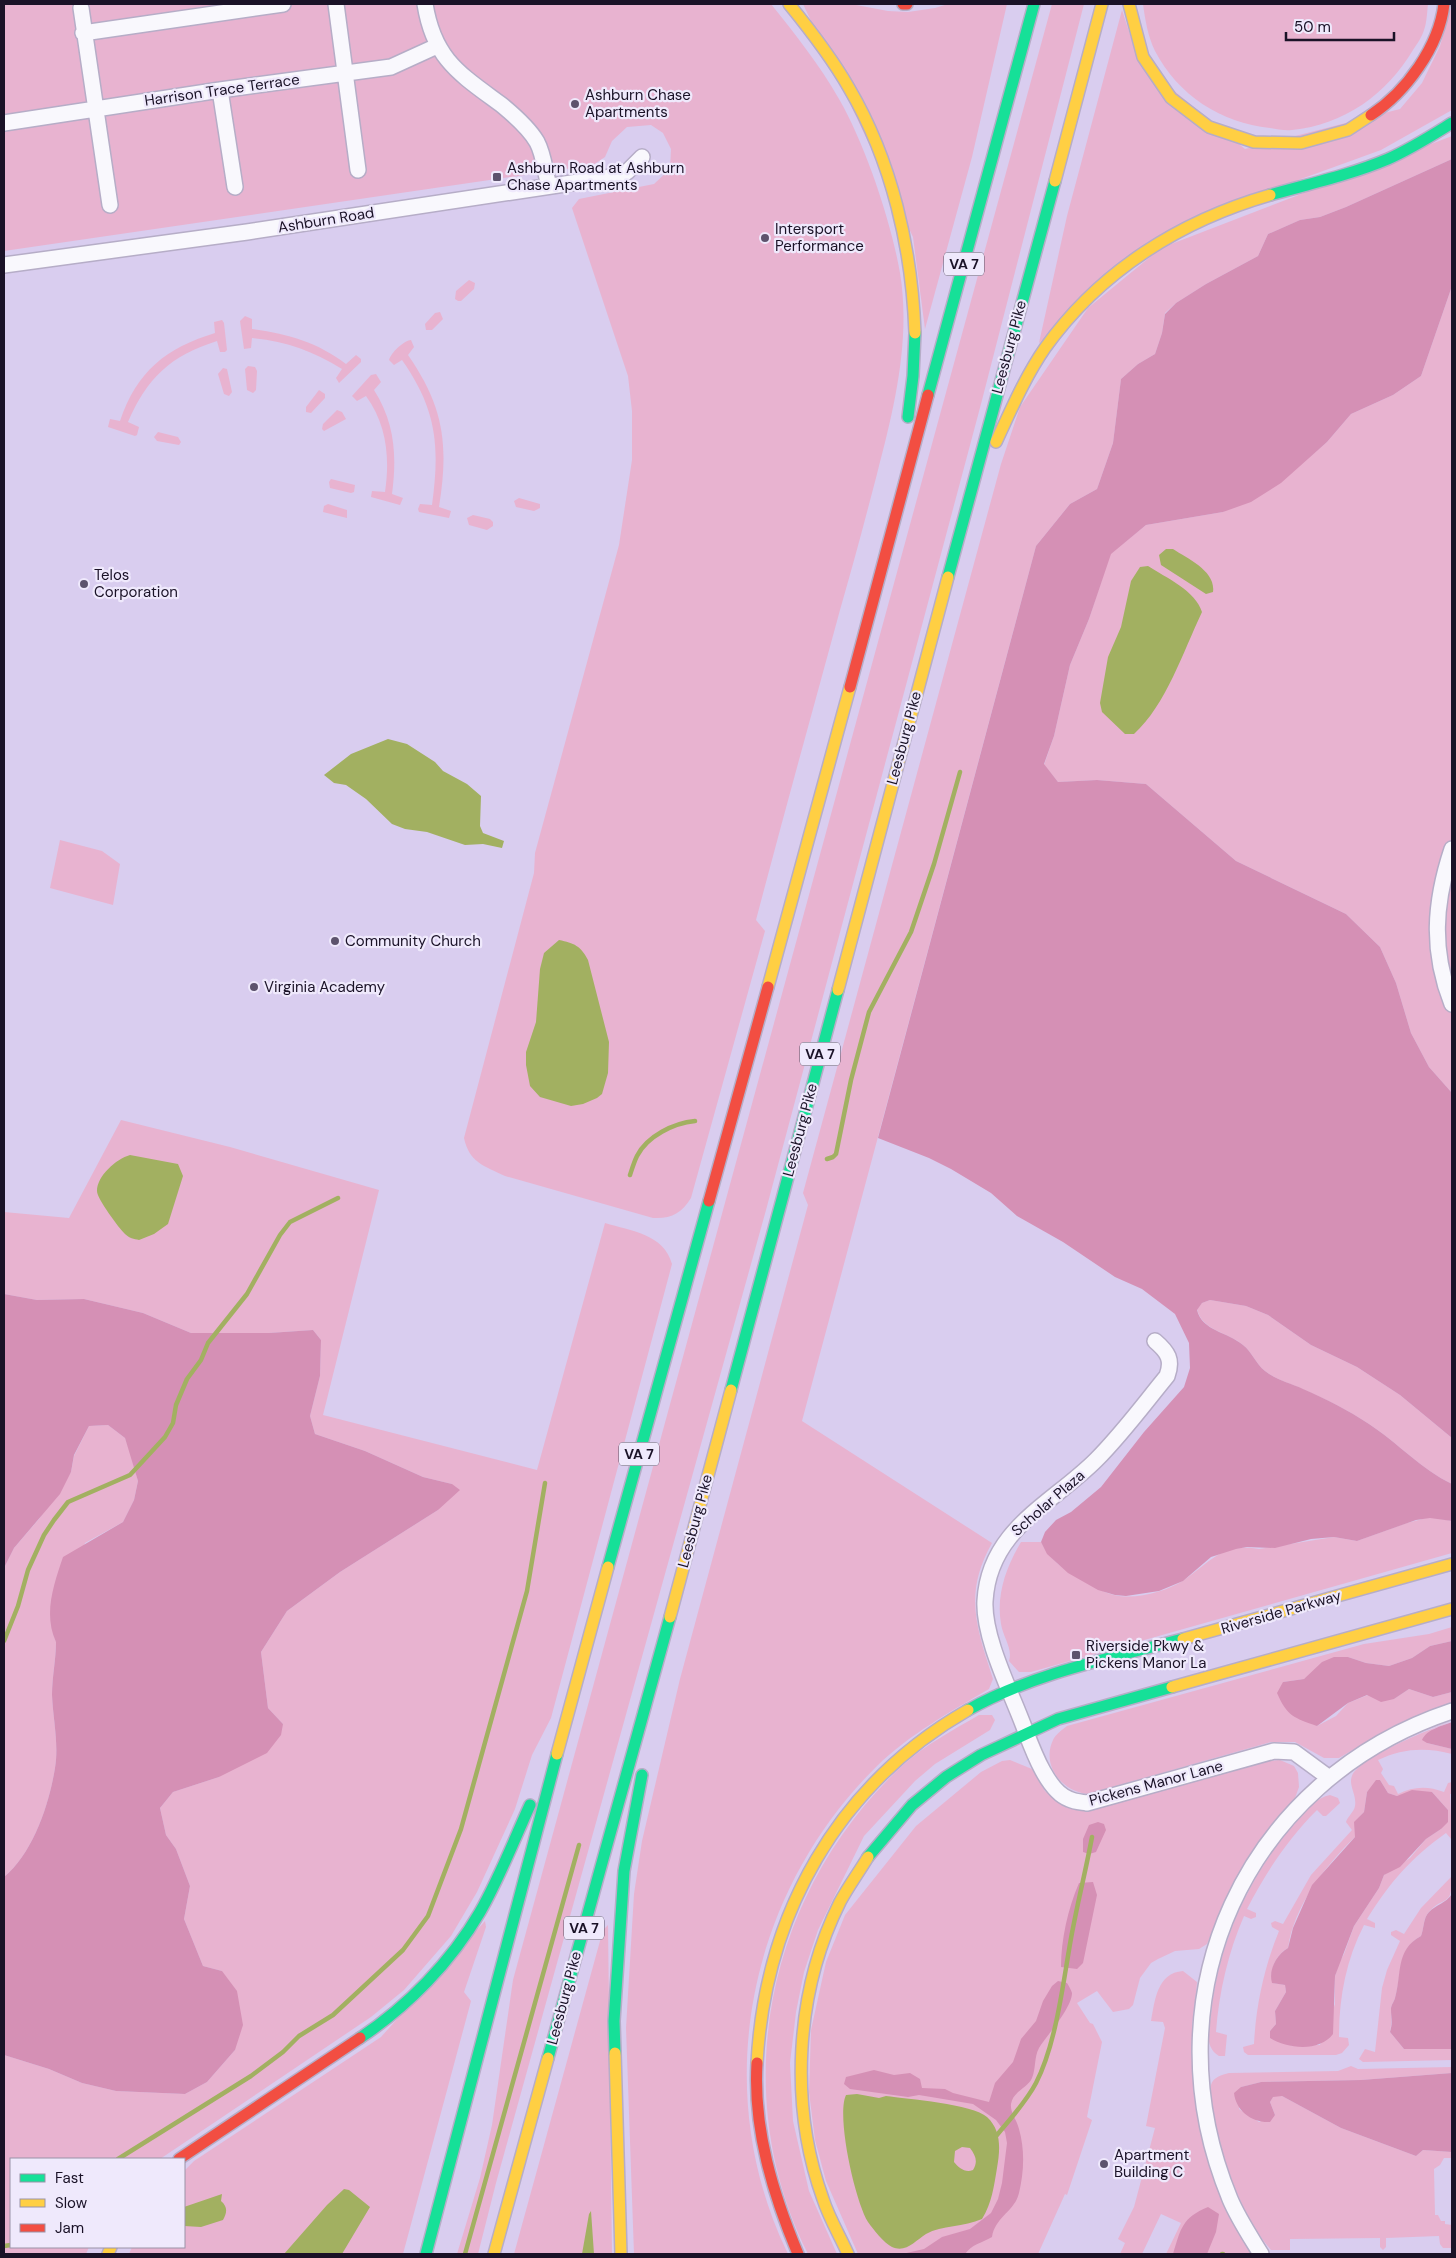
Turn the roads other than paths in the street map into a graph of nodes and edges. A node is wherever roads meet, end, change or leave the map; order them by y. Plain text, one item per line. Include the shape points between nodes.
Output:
1 (283, 4) edge
2 (336, 4) edge
3 (425, 4) edge
4 (789, 4) edge
5 (903, 4) edge
6 (907, 4) edge
7 (1034, 4) edge
8 (1102, 4) edge
9 (1129, 4) edge
10 (1444, 4) edge
11 (80, 8) dead end
12 (83, 33) junction
13 (437, 46) junction
14 (344, 72) junction
15 (220, 90) junction
16 (96, 108) junction
17 (4, 123) edge
18 (1452, 123) edge
19 (642, 157) dead end
20 (358, 170) dead end
21 (549, 186) junction
22 (235, 187) dead end
23 (110, 204) dead end
24 (4, 265) edge
25 (966, 506) junction
26 (894, 524) junction
27 (1452, 849) edge
28 (1452, 1004) edge
29 (1156, 1341) dead end
30 (1452, 1564) edge
31 (674, 1602) junction
32 (1452, 1608) edge
33 (580, 1668) junction
34 (1010, 1691) junction
35 (1452, 1711) edge
36 (1026, 1732) junction
37 (649, 1737) dead end
38 (644, 1766) dead end
39 (1328, 1778) junction
40 (180, 2158) edge
41 (426, 2254) edge
42 (494, 2254) edge
43 (621, 2254) edge
44 (798, 2254) edge
45 (848, 2254) edge
46 (1262, 2254) edge

1 - 12 street
2 - 14 street
3 - 13 street
4 - 26 main road via 836,66 856,100 876,144 903,237 912,287 914,371
5 - 6 main road
7 - 26 main road, VA 7
8 - 25 main road, Leesburg Pike / VA 7
9 - 10 main road via 1147,66 1164,91 1211,129 1241,140 1269,145 1325,139 1353,128 1377,113 1398,95 1416,72 1431,46
11 - 12 street
12 - 16 street
13 - 14 street, Harrison Trace Terrace via 391,67
13 - 21 street via 460,74 527,129 537,142
14 - 15 street, Harrison Trace Terrace
14 - 20 street
15 - 16 street, Harrison Trace Terrace
15 - 22 street
16 - 17 street, Harrison Trace Terrace
16 - 23 street
18 - 25 main road via 1411,148 1367,167 1217,212 1169,236 1118,271 1076,311 1030,373
19 - 21 street, Ashburn Road via 627,172 611,177
21 - 24 street, Ashburn Road
25 - 31 main road, Leesburg Pike / VA 7
26 - 33 main road, VA 7
27 - 28 street via 1441,887 1436,933
29 - 34 street, Scholar Plaza via 1171,1360 1167,1376 1098,1458 1019,1524 994,1562 987,1588 986,1612 994,1647
30 - 34 main road, Riverside Parkway via 1051,1676
31 - 37 main road
31 - 42 main road, Leesburg Pike / VA 7
32 - 36 main road via 1058,1719
33 - 40 main road via 525,1820 480,1912 446,1960 401,2008 369,2032
33 - 41 main road, VA 7
34 - 36 street, Pickens Manor Lane
34 - 44 main road, Riverside Parkway via 976,1706 934,1732 873,1783 840,1821 820,1851 794,1899 780,1934 759,2025 758,2112 762,2147 773,2189
35 - 39 street via 1388,1738
36 - 39 street, Pickens Manor Lane via 1051,1784 1068,1799 1079,1802 1088,1803 1274,1751 1294,1752
36 - 45 main road via 974,1757 912,1805 863,1864 830,1924 820,1952 803,2024 800,2095 813,2172
38 - 43 main road via 624,1871 614,2021
39 - 46 street via 1289,1816 1252,1867 1222,1927 1207,1979 1200,2027 1205,2115 1230,2199

